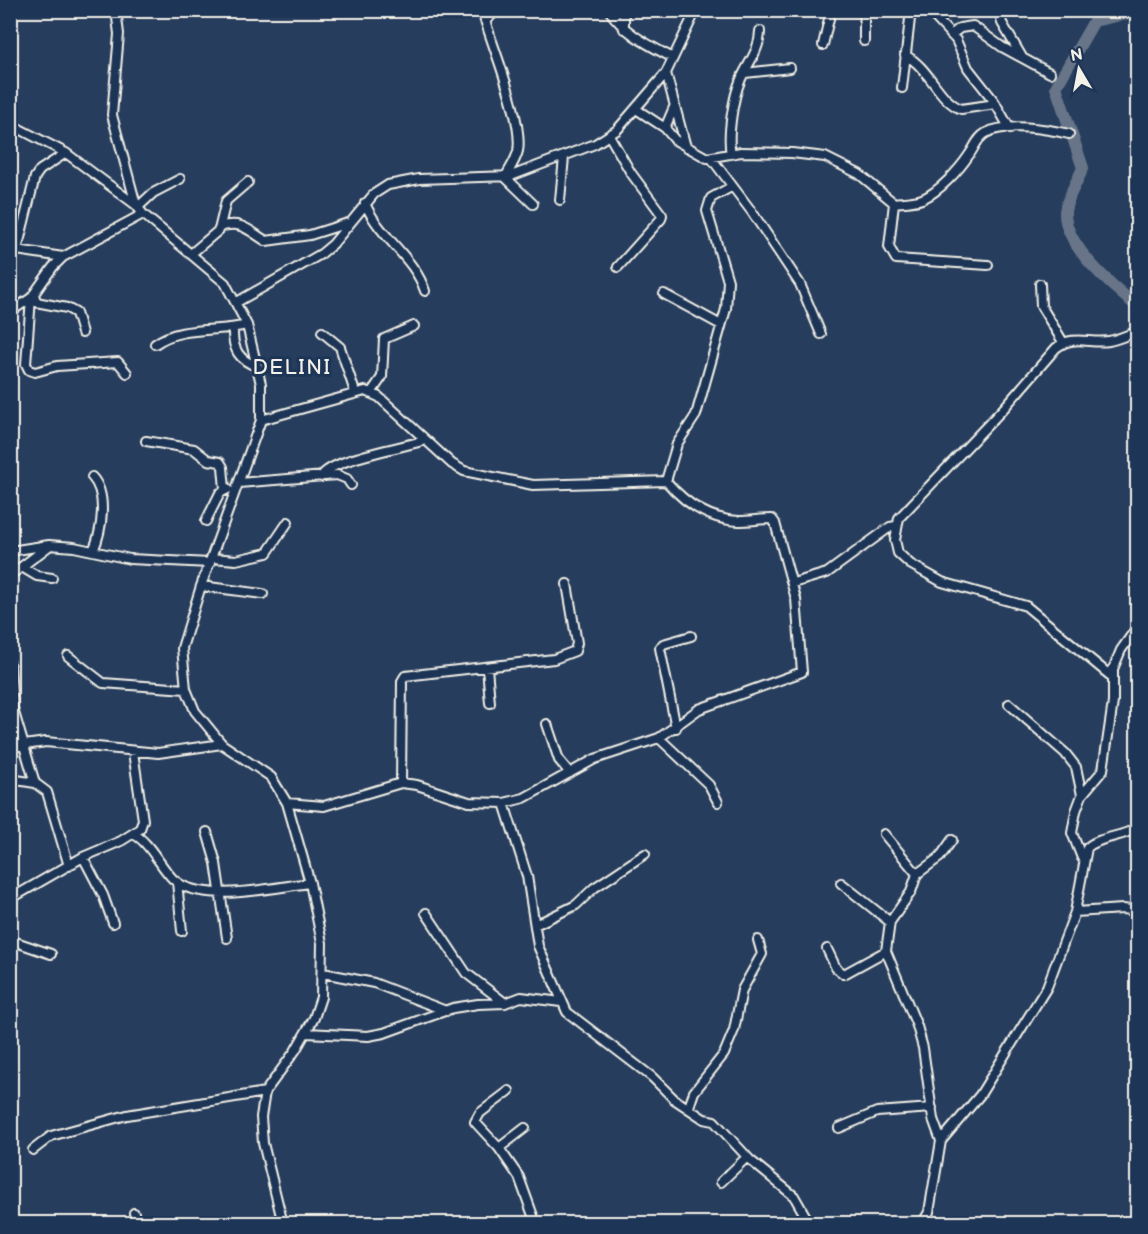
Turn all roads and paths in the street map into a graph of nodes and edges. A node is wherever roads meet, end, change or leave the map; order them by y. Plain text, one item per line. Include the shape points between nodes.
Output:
1 (116, 10) edge
2 (482, 10) edge
3 (497, 10) edge
4 (609, 10) edge
5 (624, 10) edge
6 (696, 10) edge
7 (831, 10) edge
8 (864, 10) edge
9 (911, 10) edge
10 (928, 10) edge
11 (999, 10) edge
12 (485, 21) junction
13 (624, 29) junction
14 (760, 32) dead end
15 (951, 35) junction
16 (864, 41) dead end
17 (824, 45) dead end
18 (905, 55) junction
19 (673, 58) junction
20 (1022, 58) junction
21 (790, 68) dead end
22 (666, 73) junction
23 (745, 73) junction
24 (1050, 73) dead end
25 (902, 88) dead end
26 (996, 104) junction
27 (674, 107) junction
28 (636, 109) junction
29 (10, 124) edge
30 (665, 128) junction
31 (1010, 129) junction
32 (1069, 134) dead end
33 (609, 135) junction
34 (686, 147) junction
35 (66, 153) junction
36 (731, 154) junction
37 (564, 157) junction
38 (712, 159) junction
39 (505, 176) junction
40 (180, 179) dead end
41 (248, 182) dead end
42 (731, 187) junction
43 (560, 200) dead end
44 (365, 203) junction
45 (894, 203) junction
46 (533, 204) dead end
47 (139, 209) junction
48 (350, 222) junction
49 (220, 227) junction
50 (14, 250) edge
51 (192, 253) junction
52 (63, 257) junction
53 (988, 265) dead end
54 (618, 267) dead end
55 (1040, 284) dead end
56 (425, 291) dead end
57 (664, 294) dead end
58 (32, 296) junction
59 (237, 302) junction
60 (10, 312) edge
61 (247, 325) junction
62 (722, 325) junction
63 (414, 326) dead end
64 (233, 328) junction
65 (322, 332) dead end
66 (82, 333) dead end
67 (1133, 333) dead end
68 (821, 334) dead end
69 (1064, 342) junction
70 (155, 344) dead end
71 (258, 368) junction
72 (127, 373) dead end
73 (355, 392) junction
74 (372, 393) junction
75 (261, 420) junction
76 (426, 440) junction
77 (146, 441) dead end
78 (92, 477) dead end
79 (321, 477) junction
80 (666, 480) junction
81 (351, 485) dead end
82 (237, 487) junction
83 (225, 489) junction
84 (206, 521) dead end
85 (288, 522) dead end
86 (896, 526) junction
87 (49, 545) junction
88 (10, 551) edge
89 (93, 551) junction
90 (211, 561) junction
91 (22, 567) junction
92 (12, 574) edge
93 (52, 578) dead end
94 (567, 584) dead end
95 (793, 584) junction
96 (201, 586) junction
97 (263, 594) dead end
98 (1137, 626) edge
99 (691, 636) dead end
100 (68, 656) dead end
101 (10, 665) edge
102 (487, 667) junction
103 (1112, 677) junction
104 (186, 689) junction
105 (490, 703) dead end
106 (1009, 704) dead end
107 (547, 724) dead end
108 (676, 728) junction
109 (659, 738) junction
110 (24, 743) junction
111 (222, 744) junction
112 (10, 747) edge
113 (133, 752) junction
114 (570, 773) junction
115 (10, 775) edge
116 (35, 783) junction
117 (401, 783) junction
118 (1082, 795) junction
119 (718, 802) dead end
120 (287, 803) junction
121 (504, 803) junction
122 (1137, 827) edge
123 (207, 831) dead end
124 (133, 834) junction
125 (884, 834) dead end
126 (952, 840) dead end
127 (645, 855) dead end
128 (83, 857) junction
129 (1083, 860) junction
130 (69, 866) junction
131 (916, 874) junction
132 (177, 882) junction
133 (310, 883) junction
134 (841, 883) dead end
135 (219, 893) junction
136 (10, 899) edge
137 (1137, 911) edge
138 (1075, 912) junction
139 (426, 913) dead end
140 (890, 922) junction
141 (113, 923) dead end
142 (535, 925) junction
143 (182, 931) dead end
144 (227, 938) dead end
145 (10, 940) edge
146 (758, 940) dead end
147 (827, 949) dead end
148 (886, 951) junction
149 (51, 954) dead end
150 (323, 973) junction
151 (561, 1002) junction
152 (505, 1003) junction
153 (446, 1011) junction
154 (306, 1033) junction
155 (509, 1091) dead end
156 (265, 1092) junction
157 (689, 1107) junction
158 (932, 1108) junction
159 (525, 1128) dead end
160 (839, 1128) dead end
161 (941, 1141) junction
162 (499, 1148) junction
163 (33, 1150) dead end
164 (747, 1156) junction
165 (721, 1182) dead end
166 (134, 1213) dead end
167 (136, 1224) edge
168 (283, 1224) edge
169 (536, 1224) edge
170 (810, 1224) edge
171 (922, 1224) edge

1 - 47 street via 120,34 112,115
2 - 12 street
3 - 12 street
4 - 13 street
5 - 13 street
6 - 19 street
7 - 17 street
8 - 16 street
9 - 18 street
10 - 15 street
11 - 20 street
12 - 39 street via 516,130 518,150
13 - 19 street
14 - 23 street via 758,49
15 - 20 street via 960,28 973,26
15 - 26 street via 961,46 968,68
18 - 25 street
18 - 26 street via 927,72 956,108
19 - 22 street
20 - 24 street
21 - 23 street
22 - 27 street
22 - 28 street
23 - 36 street via 731,119
26 - 31 street
27 - 30 street
27 - 34 street
28 - 30 street
28 - 33 street
29 - 35 street
30 - 34 street
31 - 32 street via 1047,129
31 - 45 street via 995,130 980,138 962,164 932,193 921,199
33 - 37 street
33 - 54 street via 662,215
34 - 38 street
35 - 47 street
35 - 50 street via 35,177
36 - 38 street
36 - 45 street via 825,157 859,174
37 - 39 street
37 - 43 street
38 - 42 street
39 - 44 street via 402,181 388,185
39 - 46 street
40 - 47 street via 153,193
41 - 49 street via 226,201
42 - 62 street via 711,198 707,206 728,281
42 - 68 street via 800,284
44 - 48 street
44 - 56 street via 373,221 421,278
45 - 53 street via 889,247 896,259
47 - 51 street
47 - 52 street
48 - 49 street via 309,236 266,241 246,226
48 - 59 street via 321,254
49 - 51 street
50 - 52 street
51 - 59 street via 225,283
52 - 58 street
55 - 69 street via 1041,306
57 - 62 street
58 - 60 street
58 - 66 street via 36,302 67,308 76,314
58 - 72 street via 26,364 29,370 118,362
59 - 61 street
61 - 64 street
61 - 71 street
62 - 80 street via 696,415 677,444
63 - 74 street via 384,339 382,377
64 - 70 street via 169,334
64 - 71 street via 238,356
65 - 73 street via 340,347
67 - 69 street via 1108,341
69 - 86 street via 924,489
71 - 75 street
73 - 74 street
73 - 75 street
74 - 76 street
75 - 82 street
76 - 79 street via 358,457 328,469
76 - 80 street via 458,469 533,485
77 - 83 street via 194,449 208,460 220,462
78 - 89 street via 100,488 100,529
79 - 81 street via 343,476
79 - 82 street
80 - 95 street via 688,503 714,516 736,521 772,519
82 - 83 street
82 - 90 street
83 - 84 street
85 - 90 street via 267,552 237,560
86 - 95 street via 827,573
86 - 103 street via 898,553 910,564 942,582 1026,606
87 - 88 street
87 - 89 street
87 - 91 street
89 - 90 street via 130,560
90 - 96 street
91 - 92 street
91 - 93 street via 37,576
94 - 102 street via 577,643 574,651 554,659
95 - 108 street via 802,672 699,709
96 - 97 street
96 - 104 street via 182,648
98 - 103 street via 1121,650
99 - 108 street via 660,648
100 - 104 street via 104,683
101 - 110 street via 13,709
102 - 105 street
102 - 117 street via 405,676
103 - 118 street via 1106,760 1101,775
104 - 111 street via 195,711
106 - 118 street via 1065,753 1076,767
107 - 114 street via 559,760
108 - 109 street
109 - 114 street via 595,759
109 - 119 street via 709,785
110 - 112 street
110 - 113 street
110 - 116 street
111 - 113 street via 158,753
111 - 120 street via 271,777
113 - 124 street via 143,820
114 - 121 street via 535,793
115 - 116 street
116 - 130 street via 46,792
117 - 120 street via 324,806
117 - 121 street via 469,802
118 - 129 street via 1072,831
120 - 133 street
121 - 142 street via 527,876
122 - 129 street via 1092,844
123 - 135 street
124 - 128 street
124 - 132 street via 144,841
125 - 131 street
126 - 131 street via 940,857
127 - 142 street via 594,888 576,905
128 - 130 street
128 - 141 street
129 - 138 street
130 - 136 street
131 - 140 street via 911,892
132 - 135 street via 185,889
132 - 143 street
133 - 135 street
133 - 150 street via 322,943
134 - 140 street
135 - 144 street
137 - 138 street
138 - 161 street via 1040,1000 980,1095
139 - 152 street via 472,980
140 - 148 street
142 - 151 street via 543,962
145 - 149 street
146 - 157 street via 762,954 742,990 734,1030 724,1054 694,1092
147 - 148 street via 836,968 844,974
148 - 158 street via 917,1026
150 - 153 street via 374,983
150 - 154 street via 321,997
151 - 152 street via 521,998
151 - 157 street via 567,1012
152 - 153 street
153 - 154 street via 368,1036
154 - 156 street
155 - 162 street via 480,1113 476,1122
156 - 163 street via 127,1115 51,1136
156 - 168 street via 261,1117 263,1143
157 - 164 street via 704,1119 714,1120
158 - 160 street via 877,1112
158 - 161 street
159 - 162 street
161 - 171 street via 929,1212
162 - 169 street via 519,1177
164 - 165 street
164 - 170 street via 794,1196
166 - 167 street

